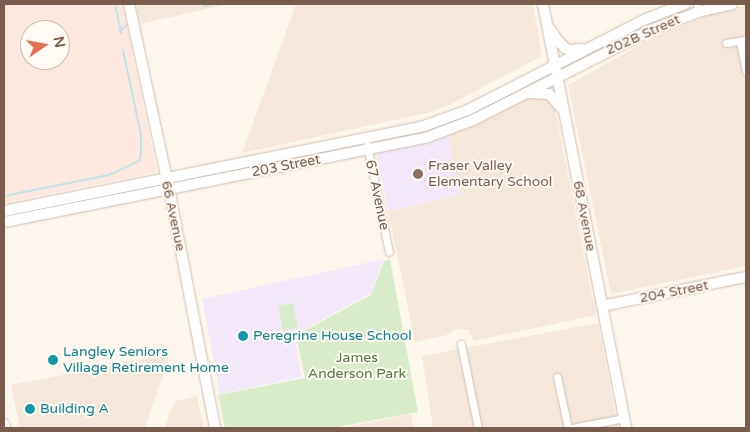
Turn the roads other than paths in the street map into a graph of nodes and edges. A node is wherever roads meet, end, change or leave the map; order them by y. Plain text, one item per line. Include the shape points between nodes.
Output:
1 (129, 4) edge
2 (543, 4) edge
3 (685, 4) edge
4 (732, 4) edge
5 (698, 8) edge
6 (546, 19) junction
7 (743, 40) edge
8 (726, 44) dead end
9 (592, 46) junction
10 (555, 65) junction
11 (746, 70) edge
12 (558, 77) junction
13 (527, 93) junction
14 (565, 113) junction
15 (366, 138) junction
16 (368, 150) junction
17 (167, 184) junction
18 (4, 211) edge
19 (4, 222) edge
20 (389, 252) dead end
21 (746, 277) edge
22 (602, 306) junction
23 (461, 344) dead end
24 (557, 377) dead end
25 (625, 423) edge
26 (4, 424) edge
27 (4, 428) edge
28 (215, 428) edge
29 (478, 428) edge
30 (568, 428) edge
31 (572, 428) edge

1 - 17 main road, 66 Avenue
2 - 6 main road, 68 Avenue
3 - 9 main road, 202B Street
4 - 5 main road, 202B Street
5 - 12 main road, 202B Street
6 - 9 main road via 552,33 565,48 579,50
6 - 10 main road, 68 Avenue
7 - 8 street
7 - 11 street
9 - 10 main road, 202B Street
10 - 12 main road, 68 Avenue
10 - 15 main road, 203 Street via 443,119 406,131
12 - 13 main road, 203 Street
12 - 14 main road, 68 Avenue
13 - 14 main road via 549,94
13 - 16 main road, 203 Street via 447,131
14 - 22 main road, 68 Avenue
15 - 16 street, 67 Avenue
15 - 17 main road, 203 Street
16 - 17 main road, 203 Street
16 - 20 street, 67 Avenue
17 - 18 main road, 203 Street
17 - 19 main road, 203 Street
17 - 28 main road, 66 Avenue
21 - 22 main road, 204 Street
22 - 25 main road, 68 Avenue
23 - 29 street
24 - 30 street
25 - 31 street
26 - 27 main road

